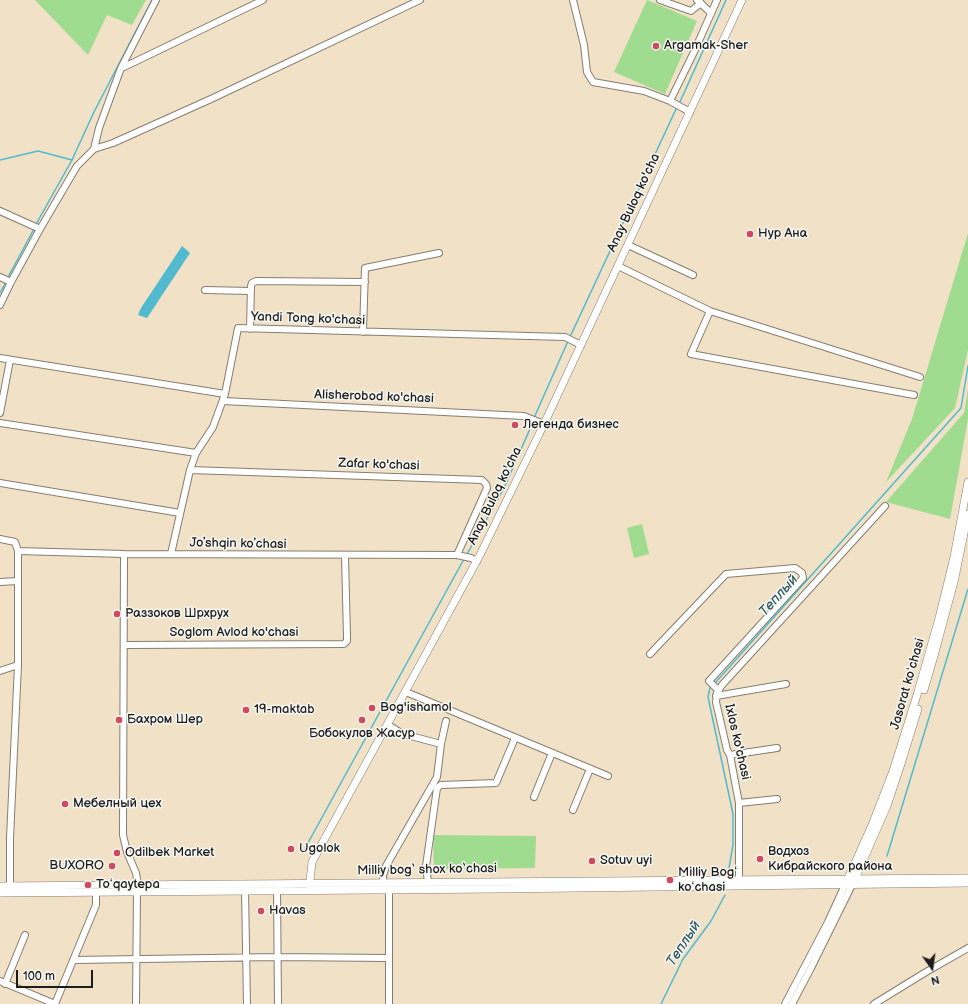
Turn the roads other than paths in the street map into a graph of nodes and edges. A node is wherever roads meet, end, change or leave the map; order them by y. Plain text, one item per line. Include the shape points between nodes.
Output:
1 (156, 0) edge
2 (263, 0) edge
3 (420, 0) edge
4 (573, 0) edge
5 (660, 0) edge
6 (717, 0) edge
7 (742, 0) edge
8 (699, 2) edge
9 (710, 12) junction
10 (122, 68) junction
11 (673, 103) junction
12 (690, 112) junction
13 (94, 149) junction
14 (0, 211) edge
15 (40, 229) junction
16 (628, 245) junction
17 (439, 253) dead end
18 (618, 266) junction
19 (693, 275) dead end
20 (6, 280) edge
21 (365, 282) junction
22 (204, 290) dead end
23 (251, 290) junction
24 (0, 305) edge
25 (710, 311) junction
26 (250, 329) junction
27 (363, 332) junction
28 (579, 343) junction
29 (0, 358) edge
30 (10, 360) junction
31 (920, 377) dead end
32 (225, 394) junction
33 (914, 395) dead end
34 (223, 401) junction
35 (0, 413) edge
36 (541, 423) junction
37 (0, 424) edge
38 (196, 454) junction
39 (190, 470) junction
40 (968, 482) edge
41 (0, 483) edge
42 (885, 506) dead end
43 (180, 513) junction
44 (968, 514) edge
45 (0, 539) edge
46 (18, 551) junction
47 (124, 554) junction
48 (171, 554) junction
49 (457, 555) junction
50 (345, 556) junction
51 (474, 559) junction
52 (18, 581) junction
53 (0, 582) edge
54 (124, 645) junction
55 (650, 654) dead end
56 (18, 665) junction
57 (0, 671) edge
58 (786, 684) dead end
59 (714, 688) junction
60 (406, 692) junction
61 (446, 720) dead end
62 (388, 725) junction
63 (515, 738) junction
64 (441, 744) junction
65 (777, 748) dead end
66 (552, 753) junction
67 (730, 755) junction
68 (590, 769) junction
69 (608, 776) dead end
70 (534, 797) dead end
71 (777, 799) dead end
72 (739, 803) junction
73 (573, 810) dead end
74 (968, 878) edge
75 (739, 880) junction
76 (428, 882) junction
77 (850, 882) junction
78 (383, 883) junction
79 (968, 884) edge
80 (499, 885) junction
81 (0, 886) edge
82 (10, 886) junction
83 (309, 887) junction
84 (137, 888) junction
85 (61, 889) junction
86 (389, 889) junction
87 (245, 890) junction
88 (277, 890) junction
89 (96, 892) junction
90 (0, 893) edge
91 (25, 935) dead end
92 (968, 948) edge
93 (277, 957) junction
94 (246, 958) junction
95 (389, 958) junction
96 (137, 959) junction
97 (74, 960) junction
98 (3, 982) edge
99 (55, 1004) edge
100 (136, 1004) edge
101 (247, 1004) edge
102 (278, 1004) edge
103 (389, 1004) edge
104 (785, 1004) edge
105 (792, 1004) edge
106 (874, 1004) edge

1 - 10 street
2 - 10 street
3 - 13 street via 197,106 112,144
4 - 11 street via 584,45 587,72 593,82 644,91
5 - 8 street via 691,11
6 - 9 street
7 - 12 main road, Anay Buloq ko'cha
8 - 9 street
9 - 11 street
10 - 13 street via 98,128
11 - 12 street
12 - 16 main road, Anay Buloq ko'cha
13 - 15 street via 77,166
14 - 15 street
15 - 20 street
16 - 18 main road, Anay Buloq ko'cha
16 - 19 street
17 - 21 street via 365,268
18 - 25 street
18 - 28 main road, Anay Buloq ko'cha
20 - 24 street
21 - 23 street via 256,281 252,283
21 - 27 street
22 - 23 street
23 - 26 street
25 - 31 street
25 - 33 street via 691,354
26 - 27 street, Yandi Tong ko'chasi
26 - 32 street, Yandi Tong ko'chasi via 238,328
27 - 28 street, Yandi Tong ko'chasi via 568,338
28 - 36 main road, Anay Buloq ko'cha
29 - 30 street
30 - 32 street
30 - 35 street
32 - 34 street, Yandi Tong ko'chasi
34 - 36 street, Alisherobod ko'chasi via 524,416
34 - 38 street, Yandi Tong ko'chasi via 213,427
36 - 51 main road, Anay Buloq ko'cha
37 - 38 street
38 - 39 street, Yandi Tong ko'chasi
39 - 43 street, Yandi Tong ko'chasi
39 - 49 street, Zafar ko'chasi via 482,480 487,488
40 - 77 main road, Jasorat koʻchasi via 954,558 918,695 894,771
41 - 43 street
42 - 59 street, Ixlos ko'chasi
43 - 48 street, Yandi Tong ko'chasi
44 - 77 main road, Jasorat koʻchasi via 954,582 911,734 886,806
45 - 46 street via 14,542
46 - 47 street, Joʼshqin koʼchasi
46 - 52 street
47 - 48 street, Joʼshqin koʼchasi
47 - 54 street
48 - 50 street, Joʼshqin koʼchasi
49 - 50 street, Joʼshqin koʼchasi
49 - 51 street, Joʼshqin koʼchasi
50 - 54 street, Soglom Avlod ko'chasi via 347,641 344,644
51 - 60 main road, Anay Buloq ko'cha
52 - 53 street
52 - 56 street
54 - 84 street via 123,835 136,873
55 - 59 street via 726,574 795,568 802,573 803,578
56 - 57 street
56 - 82 street
58 - 59 street
59 - 67 street, Ixlos ko'chasi
60 - 62 main road, Anay Buloq ko'cha
60 - 63 street
61 - 64 street
62 - 64 street via 403,734
62 - 83 main road, Anay Buloq ko'cha via 312,862
63 - 66 street
63 - 76 street via 496,783 441,785 437,788 426,866
64 - 78 street via 437,777 386,866 382,876
65 - 67 street
66 - 68 street
66 - 70 street
67 - 72 street, Ixlos ko'chasi
68 - 69 street
68 - 73 street
71 - 72 street
72 - 75 street, Ixlos ko'chasi
74 - 77 main road
75 - 77 main road, Milliy bog‘ shox ko‘chasi
75 - 80 main road, Milliy bog‘ shox ko‘chasi
76 - 78 main road, Milliy bog‘ shox ko‘chasi
76 - 80 main road, Milliy bog‘ shox ko‘chasi
77 - 79 main road
77 - 80 main road, Milliy bog‘ shox ko‘chasi
77 - 104 street
77 - 105 street
78 - 83 main road, Milliy bog‘ shox ko‘chasi
80 - 86 main road, Milliy bog‘ shox ko‘chasi
81 - 82 main road, Milliy bog‘ shox ko‘chasi
82 - 85 main road, Milliy bog‘ shox ko‘chasi
83 - 84 main road, Milliy bog‘ shox ko‘chasi
83 - 86 main road, Milliy bog‘ shox ko‘chasi
83 - 88 main road, Milliy bog‘ shox ko‘chasi
84 - 85 main road, Milliy bog‘ shox ko‘chasi
84 - 87 main road, Milliy bog‘ shox ko‘chasi
84 - 89 main road, Milliy bog‘ shox ko‘chasi
84 - 96 street
85 - 89 main road, Milliy bog‘ shox ko‘chasi
85 - 90 main road, Milliy bog‘ shox ko‘chasi
86 - 95 street
87 - 88 main road, Milliy bog‘ shox ko‘chasi
87 - 94 street
88 - 93 street
89 - 97 street via 96,905
91 - 98 street
92 - 106 street
93 - 94 street
93 - 95 street
93 - 102 street
94 - 96 street
94 - 101 street
95 - 103 street
96 - 97 street
96 - 100 street
97 - 99 street
98 - 99 street

